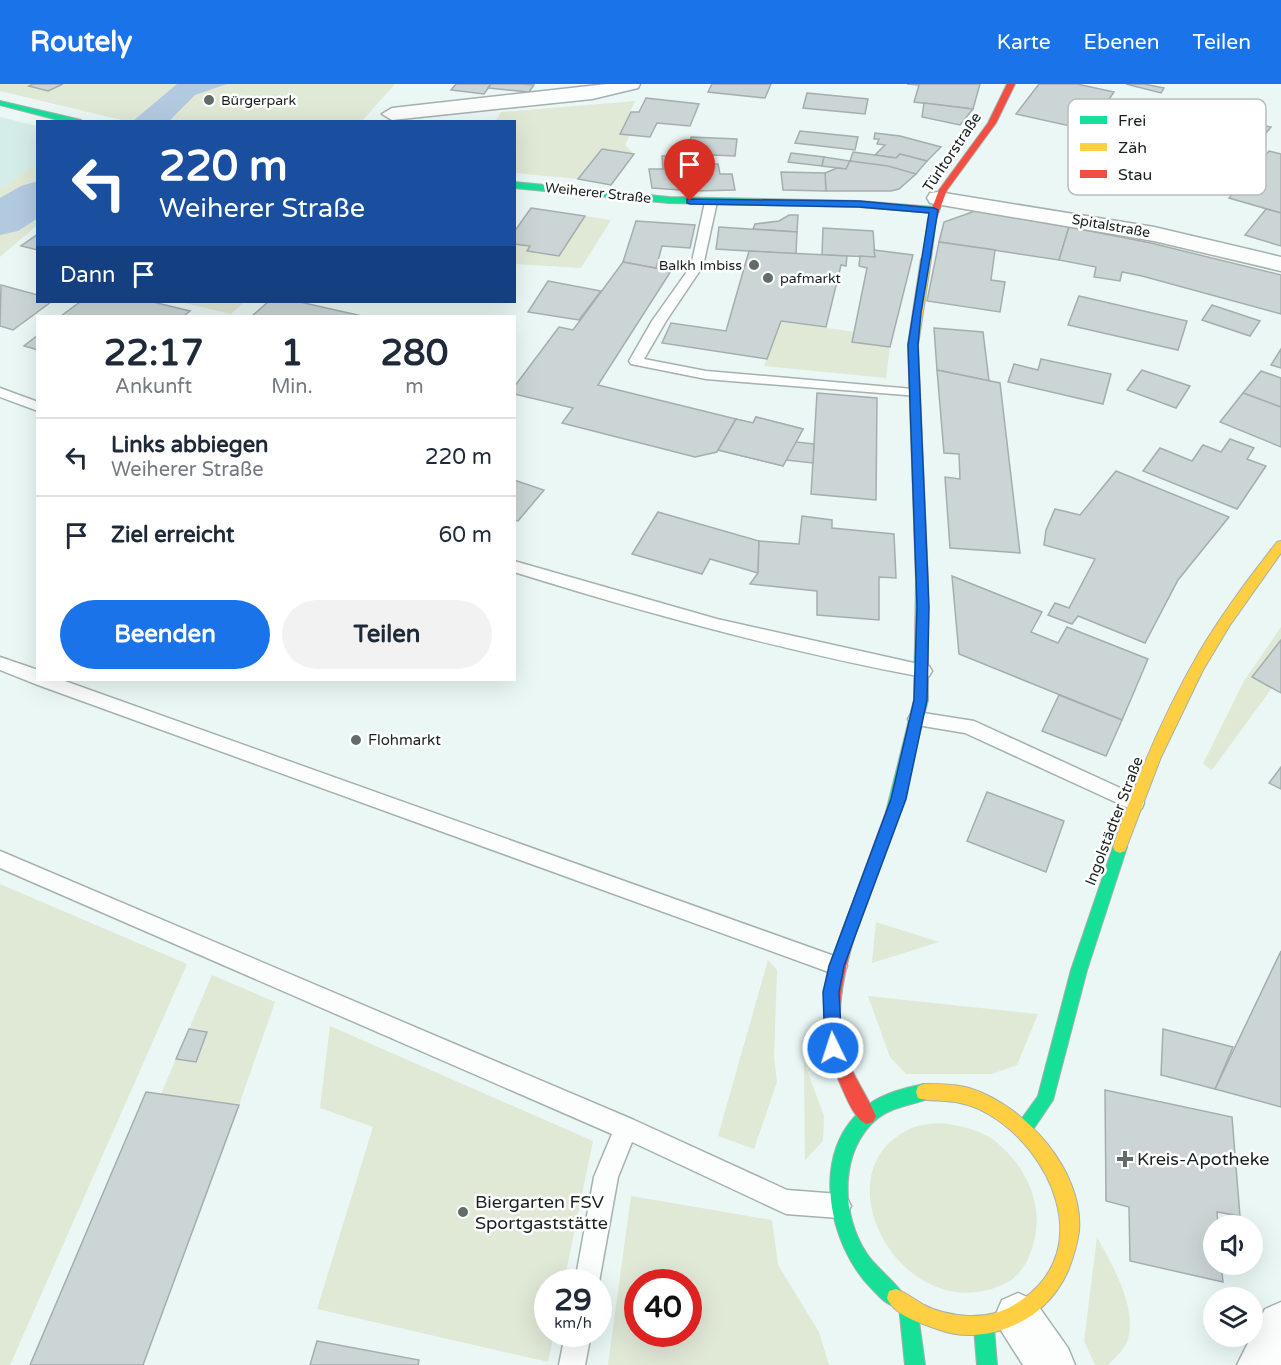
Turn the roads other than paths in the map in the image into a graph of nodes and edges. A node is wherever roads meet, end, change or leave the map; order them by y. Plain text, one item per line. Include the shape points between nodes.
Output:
1 (631, 84) edge
2 (1011, 84) edge
3 (411, 92) dead end
4 (0, 103) edge
5 (388, 118) edge
6 (70, 120) edge
7 (516, 185) edge
8 (711, 202) junction
9 (936, 204) junction
10 (1281, 264) edge
11 (0, 392) edge
12 (913, 393) junction
13 (36, 405) edge
14 (1281, 545) edge
15 (516, 568) edge
16 (0, 663) edge
17 (923, 671) junction
18 (36, 676) edge
19 (47, 681) edge
20 (917, 719) junction
21 (1136, 803) junction
22 (0, 859) edge
23 (837, 966) junction
24 (867, 1116) junction
25 (626, 1128) junction
26 (1024, 1128) junction
27 (839, 1206) junction
28 (589, 1269) edge
29 (908, 1307) junction
30 (1001, 1322) junction
31 (1281, 1325) edge
32 (575, 1347) edge
33 (572, 1365) edge
34 (915, 1365) edge
35 (987, 1365) edge
36 (1051, 1365) edge
37 (1261, 1365) edge

1 - 5 street via 592,93
2 - 9 street, Türltorstraße via 999,112
3 - 5 street
4 - 6 street
7 - 8 street, Weiherer Straße
8 - 9 street, Weiherer Straße
8 - 12 lane via 697,266 636,361 706,375
9 - 10 street, Spitalstraße via 1154,234
9 - 12 street, Türltorstraße via 916,313
11 - 13 lane
12 - 17 street, Türltorstraße
14 - 21 street, Ingolstädter Straße via 1196,669
15 - 17 lane via 725,628
16 - 18 lane
17 - 20 street, Türltorstraße
19 - 23 lane
20 - 21 lane via 968,726
20 - 23 street, Türltorstraße via 898,799
21 - 26 street, Ingolstädter Straße via 1079,970 1046,1100
22 - 25 lane
23 - 24 street, Türltorstraße via 831,992 833,1048 840,1074
24 - 26 street via 899,1098 924,1092 950,1092 976,1098
24 - 27 street via 855,1129 841,1162
25 - 27 lane via 786,1202
25 - 28 lane via 606,1177
26 - 30 street via 1049,1158 1061,1184 1070,1229 1064,1264 1046,1294
27 - 29 street via 861,1263 882,1288
29 - 30 street via 937,1320
29 - 34 street
30 - 35 street
30 - 36 street
31 - 37 street
32 - 33 lane

